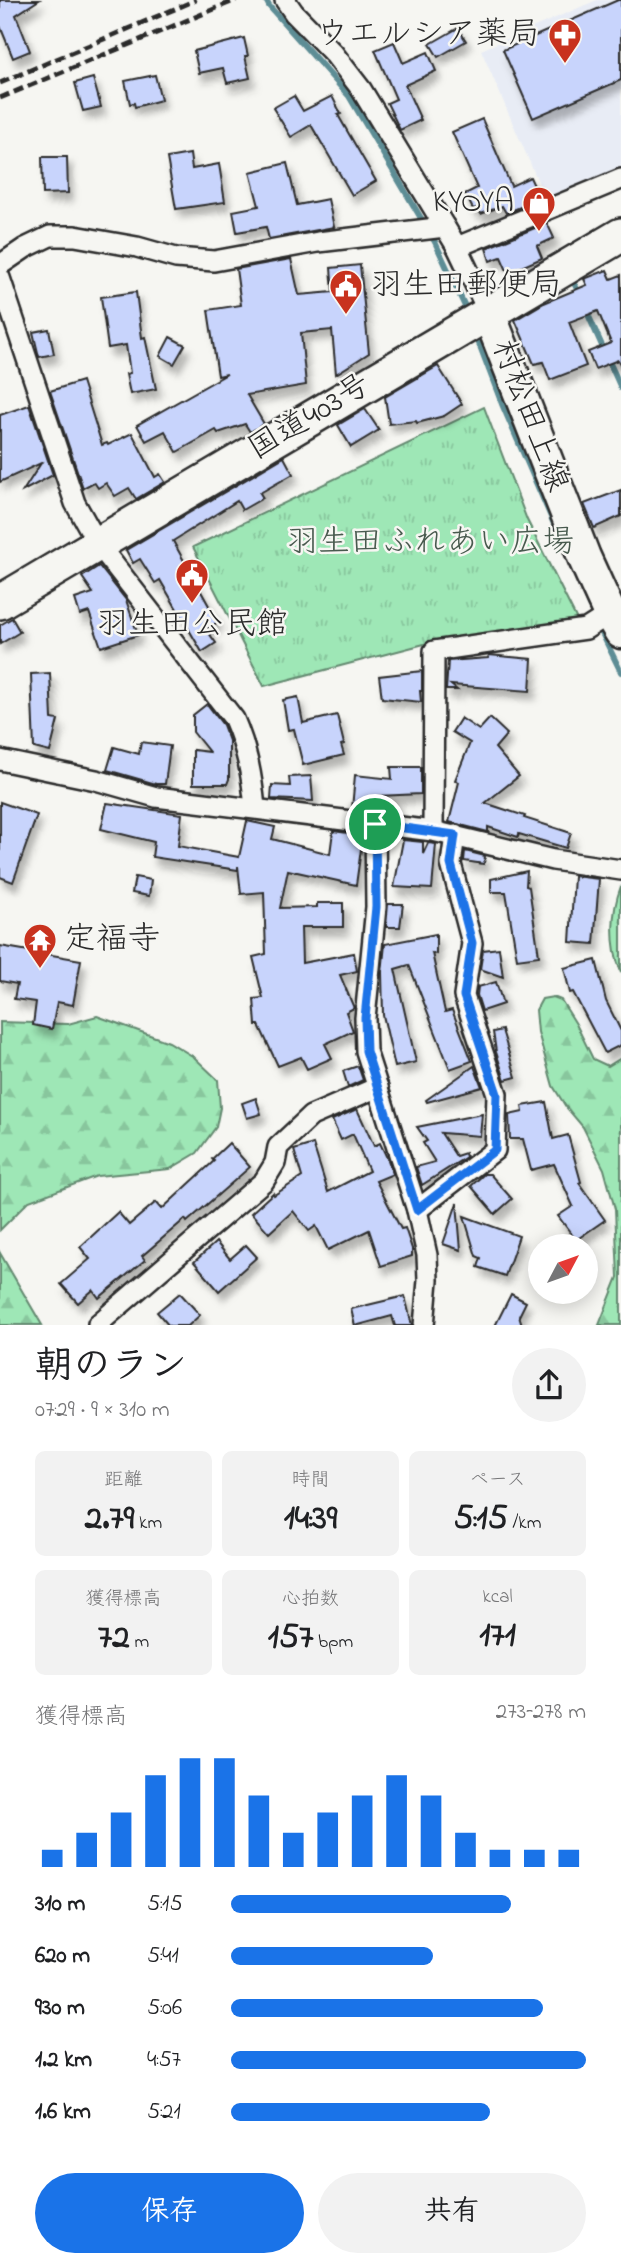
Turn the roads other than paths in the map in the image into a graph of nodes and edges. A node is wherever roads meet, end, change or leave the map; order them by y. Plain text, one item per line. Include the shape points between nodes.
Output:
1 (285, 0) edge
2 (621, 179) edge
3 (445, 228) junction
4 (621, 235) edge
5 (457, 247) junction
6 (0, 265) edge
7 (0, 278) edge
8 (489, 314) junction
9 (98, 544) junction
10 (0, 602) edge
11 (609, 620) edge
12 (0, 760) edge
13 (255, 808) junction
14 (375, 824) junction
15 (433, 831) junction
16 (455, 835) junction
17 (621, 870) edge
18 (378, 1087) junction
19 (417, 1210) junction
20 (99, 1324) edge
21 (424, 1325) edge

1 - 3 street via 361,89
2 - 5 street
3 - 5 street
3 - 6 street via 318,242 214,261 176,258 75,236 50,236
4 - 8 highway, 国道403号
5 - 8 street
7 - 9 street via 75,503
8 - 9 highway, 国道403号
8 - 11 main road, 村松田上線
9 - 10 highway, 国道403号
9 - 13 street via 234,719 251,769
11 - 15 street via 435,651
12 - 13 street via 156,797
13 - 14 street
14 - 15 street
14 - 18 street via 376,907 365,1018 366,1051
15 - 16 street
16 - 17 street via 553,860
16 - 19 street via 451,864 472,943 464,996 497,1094 495,1150
18 - 19 street
18 - 20 street via 311,1115 278,1147 264,1181
19 - 21 street via 427,1255

